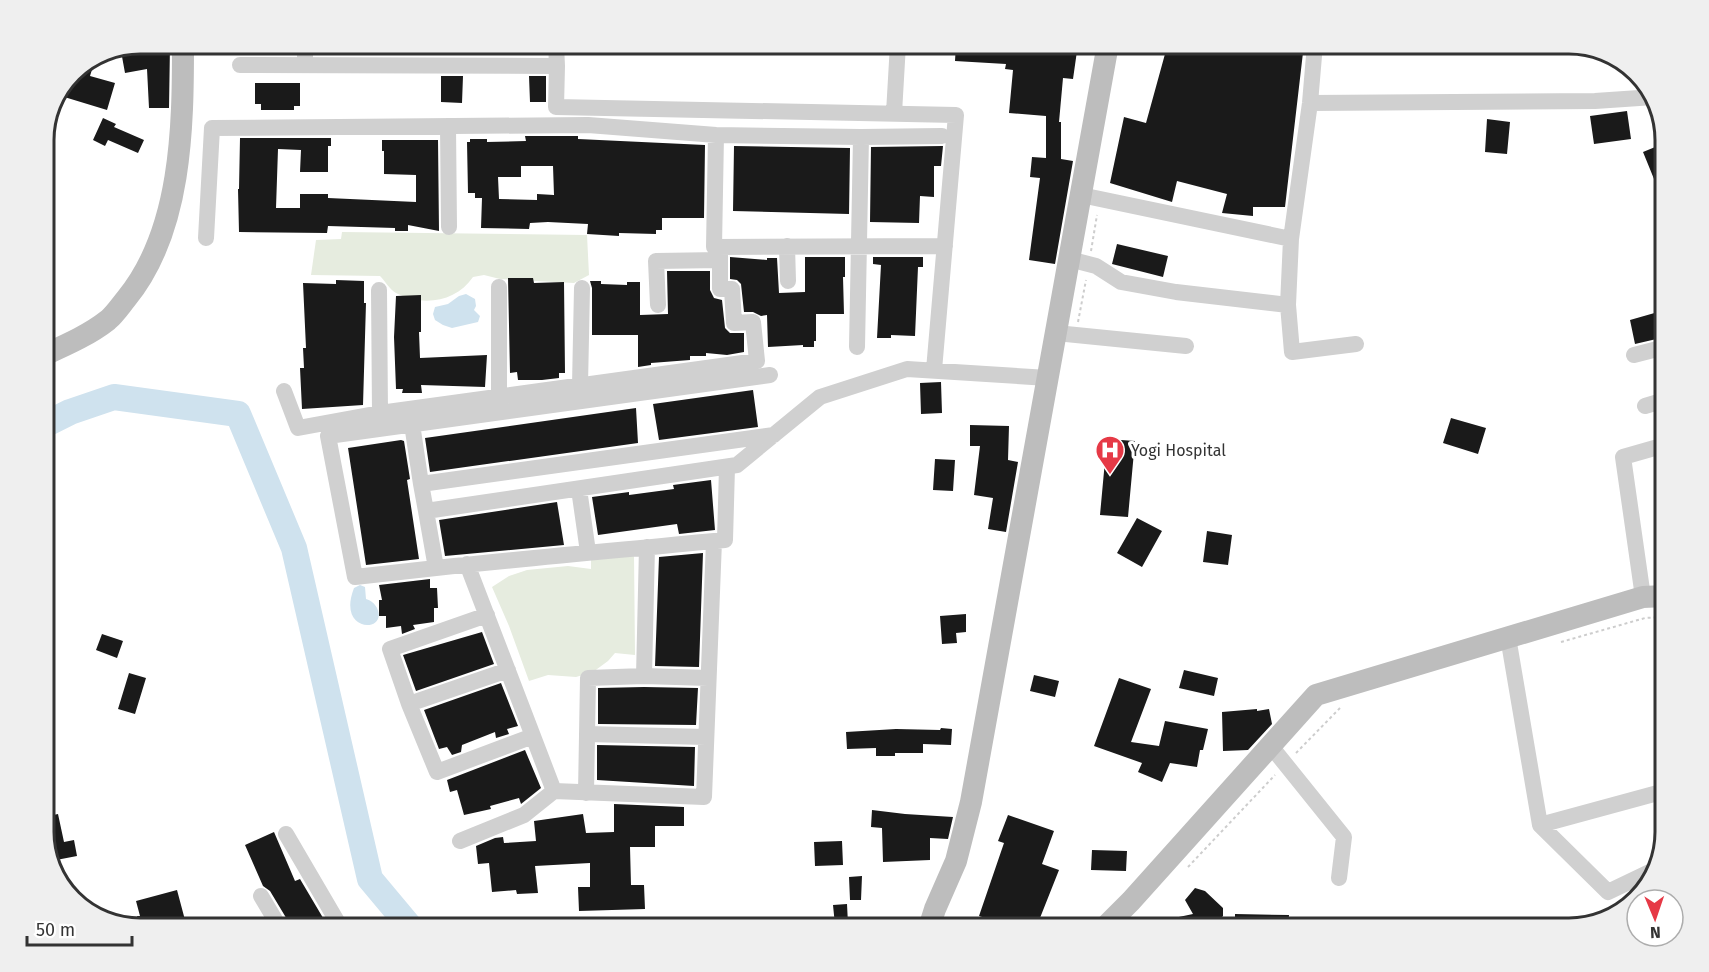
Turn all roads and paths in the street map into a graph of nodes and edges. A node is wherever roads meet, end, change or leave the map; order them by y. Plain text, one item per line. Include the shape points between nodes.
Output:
1 (183, 54) edge
2 (305, 54) edge
3 (556, 54) edge
4 (897, 54) edge
5 (1106, 54) edge
6 (1315, 54) edge
7 (240, 65) dead end
8 (305, 65) junction
9 (557, 66) junction
10 (1643, 98) edge
11 (1310, 103) junction
12 (894, 113) junction
13 (448, 126) junction
14 (716, 135) junction
15 (942, 136) dead end
16 (861, 137) junction
17 (1081, 195) junction
18 (449, 226) dead end
19 (206, 238) dead end
20 (1291, 239) junction
21 (787, 246) junction
22 (859, 246) junction
23 (945, 246) junction
24 (720, 254) junction
25 (1069, 260) junction
26 (788, 281) dead end
27 (499, 287) dead end
28 (582, 288) dead end
29 (380, 290) dead end
30 (658, 305) dead end
31 (1288, 305) junction
32 (1056, 333) junction
33 (1356, 344) dead end
34 (857, 346) dead end
35 (1186, 346) dead end
36 (1655, 350) edge
37 (54, 351) edge
38 (1634, 355) dead end
39 (934, 370) junction
40 (770, 375) dead end
41 (1048, 378) junction
42 (580, 385) junction
43 (284, 391) dead end
44 (499, 397) junction
45 (1655, 403) edge
46 (1645, 406) dead end
47 (380, 413) junction
48 (412, 424) junction
49 (775, 435) junction
50 (1655, 448) edge
51 (727, 467) junction
52 (421, 483) junction
53 (579, 489) junction
54 (426, 510) junction
55 (714, 542) junction
56 (647, 547) junction
57 (588, 552) junction
58 (468, 564) junction
59 (436, 568) junction
60 (1655, 596) edge
61 (1643, 597) junction
62 (487, 615) junction
63 (1655, 617) edge
64 (1508, 637) junction
65 (1551, 645) dead end
66 (508, 670) junction
67 (644, 676) junction
68 (708, 678) junction
69 (409, 704) junction
70 (1339, 708) dead end
71 (587, 734) junction
72 (533, 736) junction
73 (706, 737) junction
74 (1270, 745) junction
75 (1291, 759) dead end
76 (1275, 776) dead end
77 (554, 791) junction
78 (586, 793) junction
79 (1655, 794) edge
80 (1540, 825) junction
81 (285, 834) dead end
82 (460, 841) dead end
83 (1186, 869) dead end
84 (1643, 875) edge
85 (1339, 878) dead end
86 (261, 896) dead end
87 (274, 918) edge
88 (335, 918) edge
89 (932, 918) edge
90 (1105, 918) edge

1 - 37 street via 183,121 170,205 158,244 142,279 109,319
2 - 8 street
3 - 9 street
4 - 12 street
5 - 17 street
6 - 11 street
7 - 8 street
8 - 9 street
9 - 12 street via 556,107
10 - 11 street
11 - 20 street
12 - 23 street via 956,115
13 - 14 street via 588,124
13 - 18 street
13 - 19 street via 212,128
14 - 16 street
14 - 24 street via 714,247
15 - 16 street
16 - 22 street
17 - 20 street
17 - 25 street
20 - 31 street
21 - 22 street
21 - 24 street
21 - 26 street
22 - 23 street
22 - 34 street
23 - 39 street
24 - 30 street via 656,261
24 - 42 street via 720,289 732,289 734,323 753,322 757,361
25 - 31 street via 1096,266 1122,282
25 - 32 street
27 - 44 street
28 - 42 street
29 - 47 street
31 - 33 street via 1292,352
32 - 35 street
32 - 41 street
36 - 38 street
39 - 41 street
39 - 49 street via 907,369 820,397
40 - 48 street
41 - 89 street via 971,802 957,861
42 - 44 street
43 - 47 street via 298,428
44 - 47 street
45 - 46 street
48 - 52 street
48 - 59 street via 328,436 355,577
49 - 51 street via 737,465
49 - 52 street
50 - 61 street via 1623,458
51 - 53 street
51 - 55 street via 725,540
52 - 54 street
53 - 54 street
53 - 57 street
54 - 59 street
55 - 56 street
55 - 68 street
56 - 57 street
56 - 67 street
57 - 58 street
58 - 59 street
58 - 62 street
60 - 61 street
61 - 64 street
62 - 66 street
62 - 69 street via 390,649
63 - 65 path
64 - 74 street via 1316,695
64 - 80 street
66 - 69 street
66 - 72 street
67 - 68 street
67 - 71 street via 588,678
68 - 73 street
69 - 72 street via 437,772
70 - 75 path
71 - 73 street
71 - 78 street
72 - 77 street
73 - 78 street via 704,797
74 - 85 street via 1344,837
74 - 90 street via 1131,901
76 - 83 path
77 - 78 street
77 - 82 street via 524,815
79 - 80 street
80 - 84 street via 1608,892
81 - 88 street
86 - 87 street

